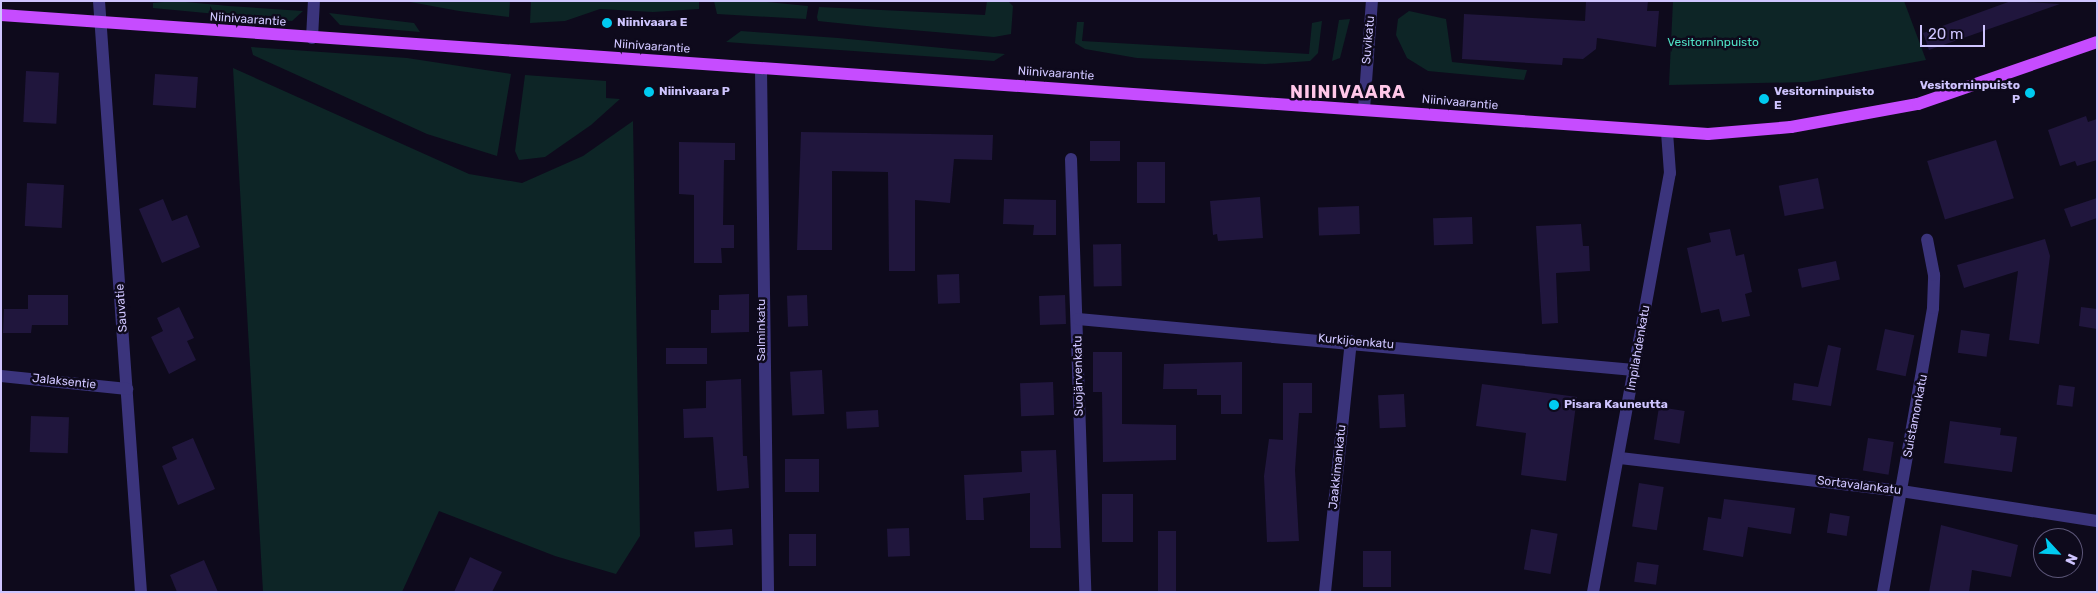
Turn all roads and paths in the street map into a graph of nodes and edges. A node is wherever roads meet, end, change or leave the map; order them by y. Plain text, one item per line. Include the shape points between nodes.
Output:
1 (99, 1) edge
2 (314, 1) edge
3 (1372, 1) edge
4 (1, 15) edge
5 (101, 25) junction
6 (312, 38) junction
7 (2097, 42) edge
8 (761, 69) junction
9 (1364, 109) junction
10 (1667, 132) junction
11 (1071, 159) dead end
12 (1927, 240) dead end
13 (1078, 318) junction
14 (1351, 341) junction
15 (1634, 370) junction
16 (1, 376) edge
17 (127, 389) junction
18 (1620, 458) junction
19 (1902, 491) junction
20 (2097, 520) edge
21 (141, 592) edge
22 (768, 592) edge
23 (1085, 592) edge
24 (1325, 592) edge
25 (1594, 592) edge
26 (1883, 592) edge

1 - 5 street, Sauvatie
2 - 6 street
3 - 9 street, Suvikatu
4 - 5 main road, Niinivaarantie
5 - 6 main road, Niinivaarantie
5 - 17 street, Sauvatie
6 - 8 main road, Niinivaarantie
7 - 10 main road, Niinivaarantie via 1901,108 1790,127 1708,134
8 - 9 main road, Niinivaarantie
8 - 22 street, Salminkatu
9 - 10 main road, Niinivaarantie
10 - 15 street, Impilahdenkatu via 1670,173
11 - 13 street, Suojärvenkatu
12 - 19 street, Suistamonkatu via 1934,275 1933,308
13 - 14 street, Kurkijoenkatu
13 - 23 street, Suojärvenkatu
14 - 15 street, Kurkijoenkatu
14 - 24 street, Jaakkimankatu
15 - 18 street, Impilahdenkatu
16 - 17 street, Jalaksentie
17 - 21 street, Sauvatie
18 - 19 street, Sortavalankatu
18 - 25 street, Impilahdenkatu
19 - 20 street, Sortavalankatu
19 - 26 street, Suistamonkatu

